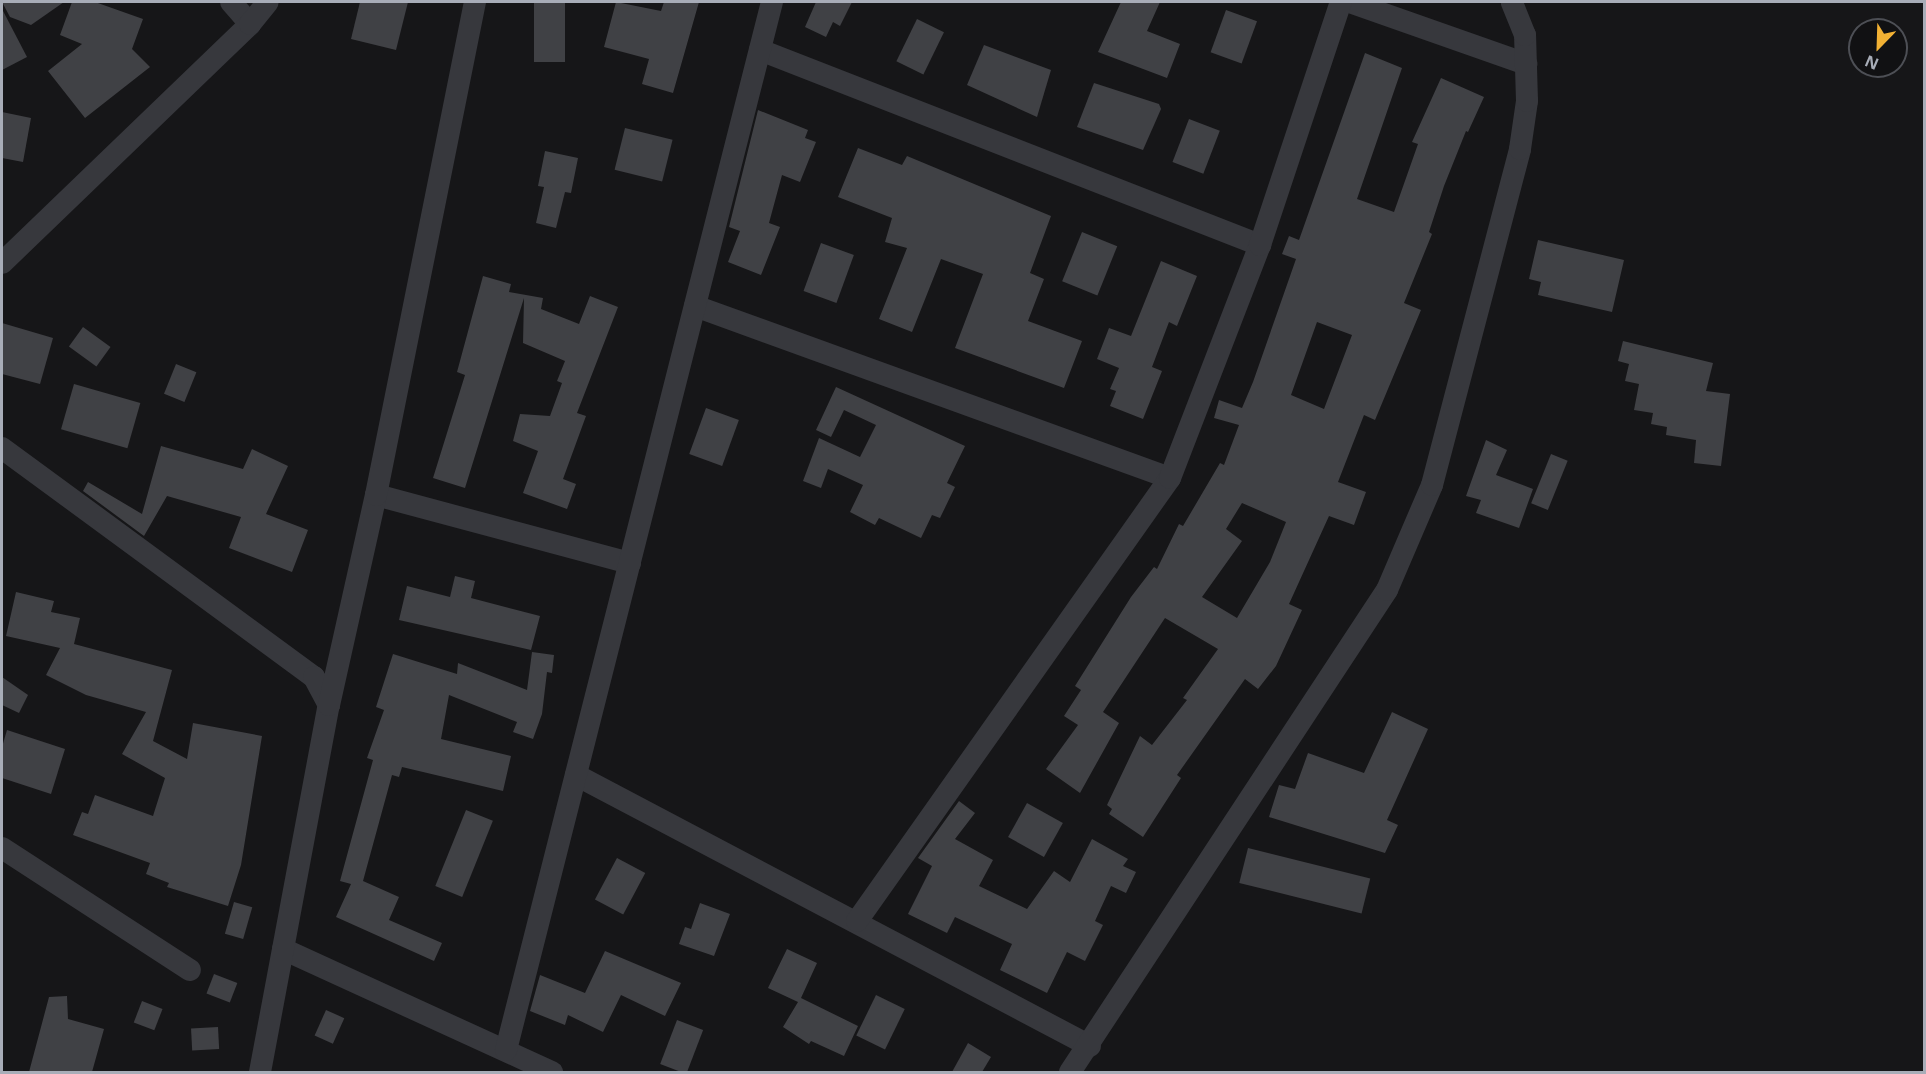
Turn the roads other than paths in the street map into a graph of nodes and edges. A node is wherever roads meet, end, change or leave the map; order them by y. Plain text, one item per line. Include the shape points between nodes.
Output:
1 (231, 2) edge
2 (268, 2) edge
3 (475, 2) edge
4 (772, 2) edge
5 (1341, 2) edge
6 (1350, 2) edge
7 (1512, 2) edge
8 (250, 24) junction
9 (760, 50) junction
10 (1526, 64) junction
11 (1260, 245) junction
12 (2, 263) edge
13 (695, 306) junction
14 (2, 448) edge
15 (1170, 478) junction
16 (376, 495) junction
17 (630, 563) junction
18 (328, 705) junction
19 (576, 776) junction
20 (2, 848) edge
21 (857, 921) junction
22 (283, 949) junction
23 (190, 970) dead end
24 (1090, 1046) junction
25 (506, 1050) junction
26 (260, 1072) edge
27 (552, 1072) edge
28 (1070, 1072) edge

1 - 8 street
2 - 8 street
3 - 16 street
4 - 9 street
5 - 11 street
6 - 10 street
7 - 10 street via 1525,35
8 - 12 street
9 - 11 street
9 - 13 street
10 - 24 street via 1527,101 1520,149 1432,484 1387,591
11 - 15 street
13 - 15 street
13 - 17 street
14 - 18 street via 314,677
15 - 21 street
16 - 17 street
16 - 18 street
17 - 19 street
18 - 22 street
19 - 21 street
19 - 25 street
20 - 23 street
21 - 24 street
22 - 25 street
22 - 26 street
24 - 28 street
25 - 27 street

